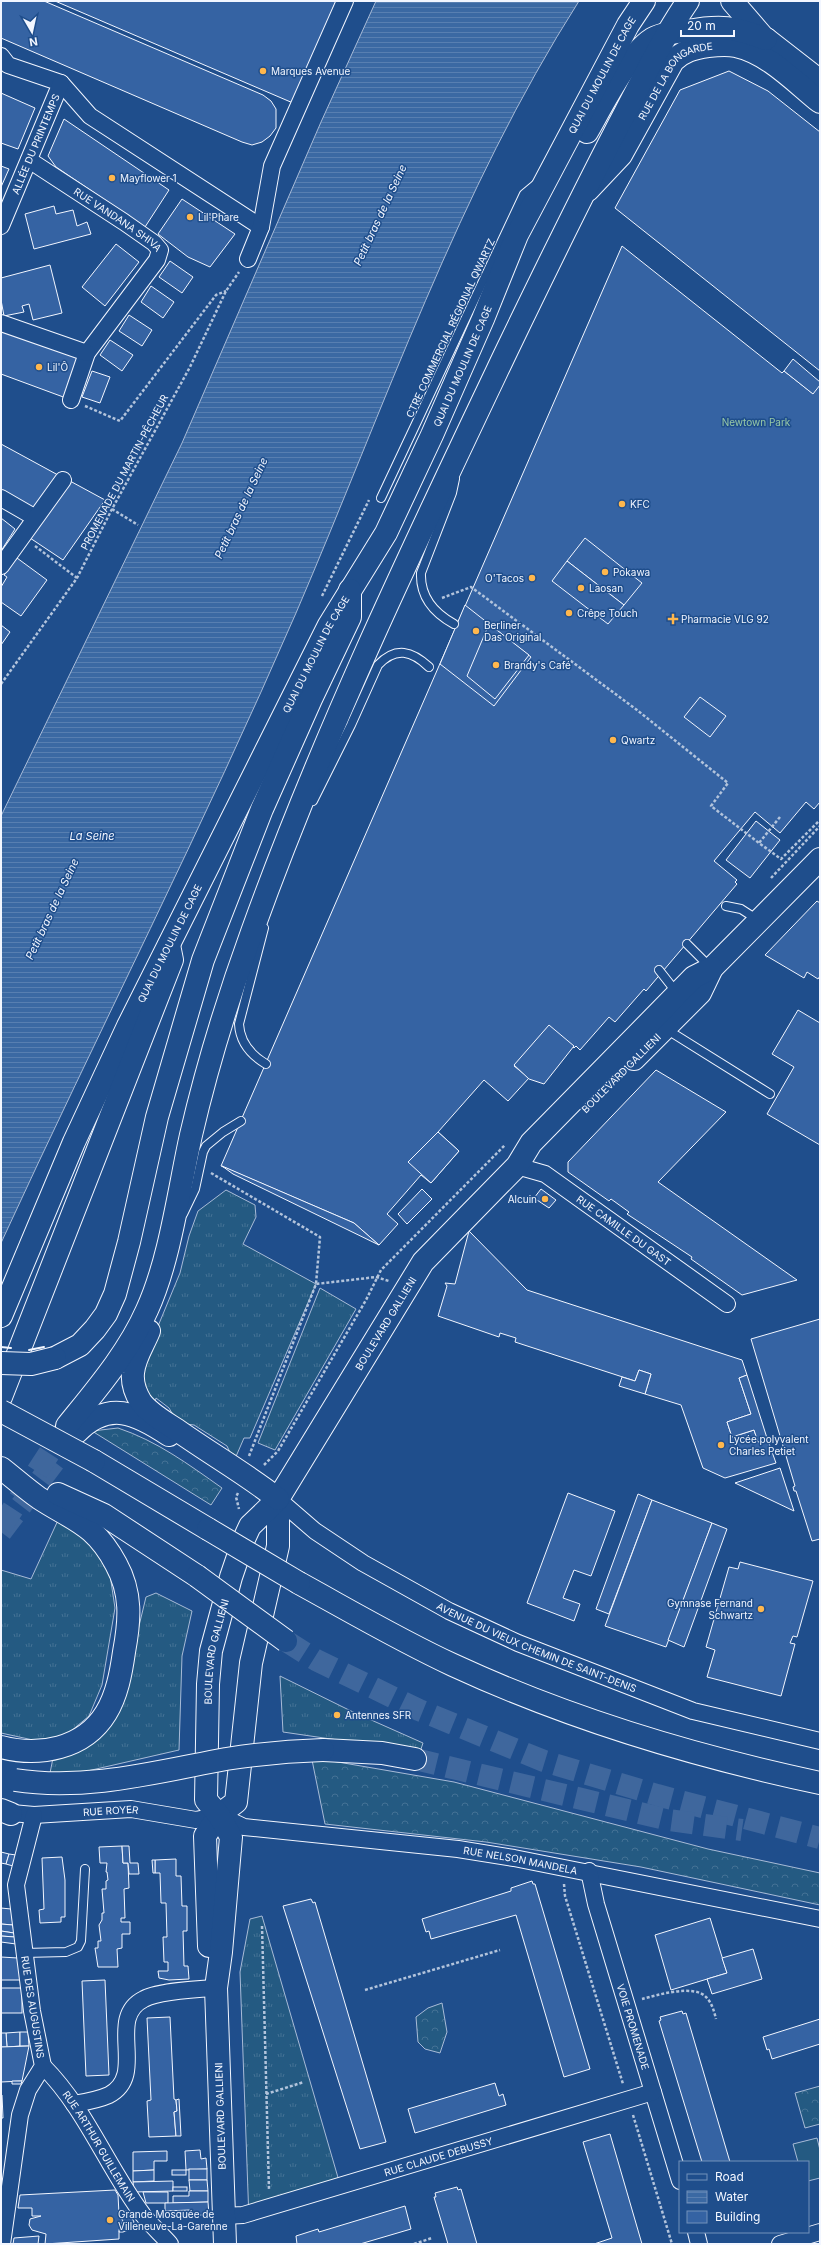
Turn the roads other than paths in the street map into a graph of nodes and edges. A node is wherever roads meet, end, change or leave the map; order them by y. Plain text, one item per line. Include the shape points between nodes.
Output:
1 (345, 1) edge
2 (644, 1) edge
3 (658, 1) edge
4 (688, 1) edge
5 (732, 1) edge
6 (665, 34) junction
7 (766, 39) junction
8 (1, 56) edge
9 (820, 81) edge
10 (61, 84) junction
11 (820, 102) edge
12 (579, 116) junction
13 (29, 160) junction
14 (547, 174) junction
15 (579, 200) junction
16 (1, 226) edge
17 (262, 227) junction
18 (248, 258) road end
19 (483, 319) junction
20 (1, 323) edge
21 (87, 353) junction
22 (71, 400) road end
23 (466, 436) junction
24 (63, 480) dead end
25 (1, 498) edge
26 (382, 498) dead end
27 (34, 517) junction
28 (1, 566) edge
29 (350, 590) junction
30 (454, 624) dead end
31 (429, 667) dead end
32 (820, 859) edge
33 (276, 865) junction
34 (726, 906) dead end
35 (759, 920) junction
36 (687, 944) dead end
37 (169, 945) junction
38 (712, 968) junction
39 (660, 970) dead end
40 (677, 994) junction
41 (665, 1028) junction
42 (266, 1064) dead end
43 (618, 1075) junction
44 (770, 1094) dead end
45 (241, 1121) dead end
46 (517, 1166) junction
47 (170, 1233) junction
48 (727, 1304) dead end
49 (1, 1316) edge
50 (1, 1363) edge
51 (1, 1397) edge
52 (1, 1411) edge
53 (1, 1468) edge
54 (278, 1499) junction
55 (286, 1641) tunnel mouth
56 (820, 1741) edge
57 (1, 1747) edge
58 (416, 1759) tunnel mouth
59 (8, 1778) edge
60 (820, 1784) edge
61 (4, 1812) edge
62 (34, 1815) junction
63 (219, 1815) junction
64 (85, 1869) dead end
65 (589, 1871) junction
66 (820, 1919) edge
67 (24, 1953) junction
68 (216, 1988) junction
69 (43, 2066) junction
70 (653, 2092) junction
71 (74, 2104) junction
72 (679, 2178) edge
73 (224, 2216) junction
74 (820, 2232) edge
75 (696, 2233) edge
76 (2, 2244) edge
77 (170, 2244) edge
78 (225, 2244) edge
79 (699, 2244) edge
80 (780, 2244) edge

1 - 17 street via 272,166
2 - 12 main road, QUAI DU MOULIN DE CAGE via 628,25
3 - 12 main road
4 - 6 main road
5 - 7 main road
6 - 7 main road via 713,26 738,29
6 - 15 main road
6 - 19 main road via 652,39 634,56 606,99 546,208 500,308
7 - 9 main road
8 - 10 street via 8,65
10 - 13 street, ALLÉE DU PRINTEMPS
10 - 17 street via 90,116
11 - 15 main road, RUE DE LA BONGARDE via 768,61 743,48 726,45 691,49 673,61 621,155
12 - 14 main road, QUAI DU MOULIN DE CAGE
13 - 16 street, ALLÉE DU PRINTEMPS
13 - 21 street, RUE VANDANA SHIVA via 124,222 160,250 157,260
14 - 19 main road, QUAI DU MOULIN DE CAGE via 517,235
14 - 26 lane, CTRE COMMERCIAL RÉGIONAL QWARTZ via 524,194
15 - 23 main road
17 - 18 street
19 - 29 main road, QUAI DU MOULIN DE CAGE via 386,533
20 - 21 street
21 - 22 street, RUE VANDANA SHIVA
23 - 30 lane via 452,493 421,573 420,582 429,603 439,616
23 - 33 main road via 344,700
24 - 27 street
25 - 27 street
27 - 28 street
29 - 37 main road, QUAI DU MOULIN DE CAGE via 329,625
29 - 50 main road, bridge via 350,617 310,699 262,809 203,960 157,1117 115,1294 106,1314 80,1345 55,1358 31,1364
31 - 33 lane via 408,653 384,658 378,665 316,797
32 - 35 main road, BOULEVARD GALLIENI
33 - 42 lane via 262,939 239,1024 241,1037 248,1051
33 - 47 main road via 239,968 207,1073
34 - 35 lane via 741,909
35 - 38 main road, BOULEVARD GALLIENI
36 - 38 lane
37 - 49 main road, QUAI DU MOULIN DE CAGE via 74,1142
37 - 51 main road via 172,960
38 - 40 main road, BOULEVARD GALLIENI via 694,977
38 - 41 main road, BOULEVARD GALLIENI via 700,993
39 - 40 lane
40 - 43 lane via 676,1006 625,1058 619,1067
40 - 46 main road, BOULEVARD GALLIENI via 531,1143
41 - 43 main road, BOULEVARD GALLIENI
41 - 44 lane
43 - 46 main road, BOULEVARD GALLIENI via 544,1150
45 - 47 lane via 206,1146 190,1203
46 - 48 street, RUE CAMILLE DU GAST via 545,1174
46 - 54 main road, BOULEVARD GALLIENI via 423,1262
47 - 54 main road via 160,1302 132,1374 135,1391 150,1411
47 - 54 main road via 148,1309 72,1429 102,1414 120,1412 134,1416 158,1428 242,1484
52 - 60 main road, bridge via 94,1461 299,1583 453,1665 547,1705 643,1739
53 - 55 main road, bridge via 104,1515 197,1576
53 - 57 main road via 39,1498 82,1522 97,1537 122,1575 130,1608 127,1639 117,1685 111,1703 97,1724 77,1740 53,1750 22,1751
54 - 56 street, AVENUE DU VIEUX CHEMIN DE SAINT-DENIS via 315,1531 363,1563 449,1611 518,1643 693,1711
54 - 63 main road via 278,1546 251,1663 236,1802
54 - 63 main road, BOULEVARD GALLIENI via 250,1526 244,1539 211,1651 207,1710 206,1800
58 - 59 main road, bridge via 382,1753 323,1750 260,1754 84,1783 56,1785
61 - 62 street, RUE ROYER
62 - 63 street, RUE ROYER via 124,1809 196,1820
62 - 67 street, RUE DES AUGUSTINS via 16,1884
63 - 65 street, RUE NELSON MANDELA via 244,1827 458,1849
63 - 68 main road, BOULEVARD GALLIENI via 231,1837 222,1952
64 - 67 lane via 81,1941 78,1947 66,1952
65 - 66 street, RUE NELSON MANDELA
65 - 70 street, VOIE PROMENADE via 596,1904
67 - 69 street, RUE DES AUGUSTINS
68 - 71 street via 152,1996 139,2002 128,2018 128,2069 123,2082 111,2094
68 - 73 main road, BOULEVARD GALLIENI
69 - 71 street, RUE ARTHUR GUILLEMAIN via 60,2083
69 - 76 street, RUE DES AUGUSTINS via 28,2090 20,2114
70 - 72 street, VOIE PROMENADE
70 - 73 street, RUE CLAUDE DEBUSSY via 243,2215
71 - 77 street, RUE ARTHUR GUILLEMAIN via 143,2215
73 - 78 main road, BOULEVARD GALLIENI
74 - 80 street
75 - 79 street

